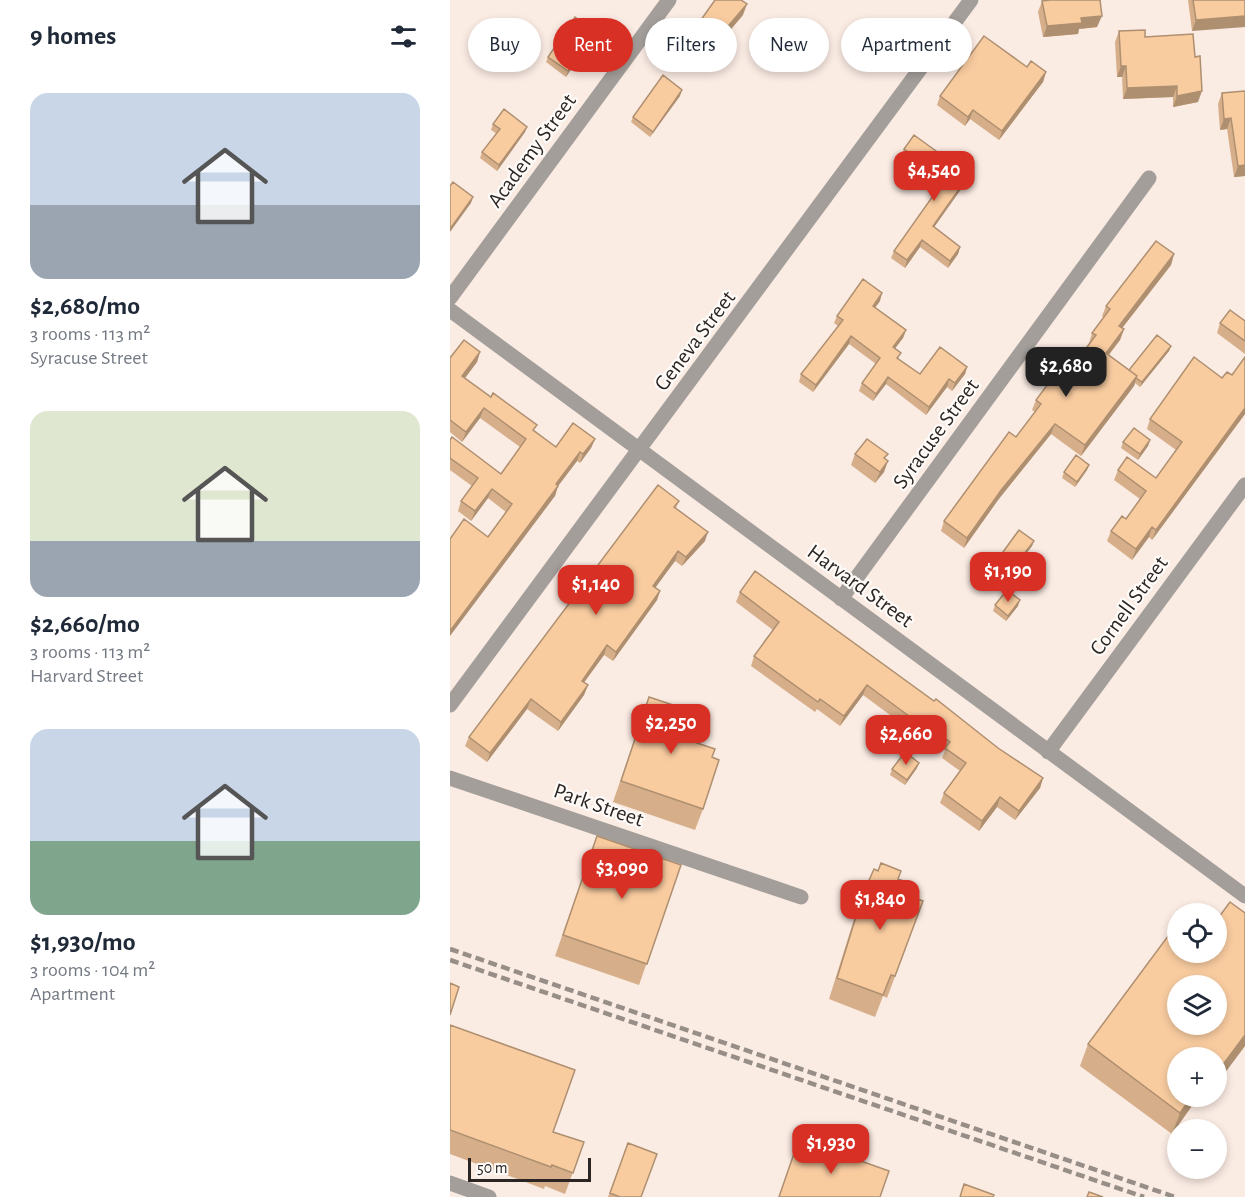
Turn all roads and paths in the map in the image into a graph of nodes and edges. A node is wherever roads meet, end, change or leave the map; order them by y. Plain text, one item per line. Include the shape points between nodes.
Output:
1 (669, 0) edge
2 (971, 0) edge
3 (1149, 178) dead end
4 (450, 298) edge
5 (450, 310) edge
6 (640, 450) junction
7 (1245, 485) edge
8 (842, 599) junction
9 (450, 705) edge
10 (1048, 752) junction
11 (450, 778) edge
12 (1245, 896) edge
13 (801, 897) dead end
14 (450, 1183) edge
15 (489, 1197) edge

1 - 4 street, Academy Street
2 - 6 street, Geneva Street
3 - 8 street, Syracuse Street
5 - 6 street, Harvard Street
6 - 8 street, Harvard Street
6 - 9 street, Geneva Street
7 - 10 street, Cornell Street
8 - 10 street, Harvard Street
10 - 12 street, Harvard Street
11 - 13 street, Park Street
14 - 15 street

